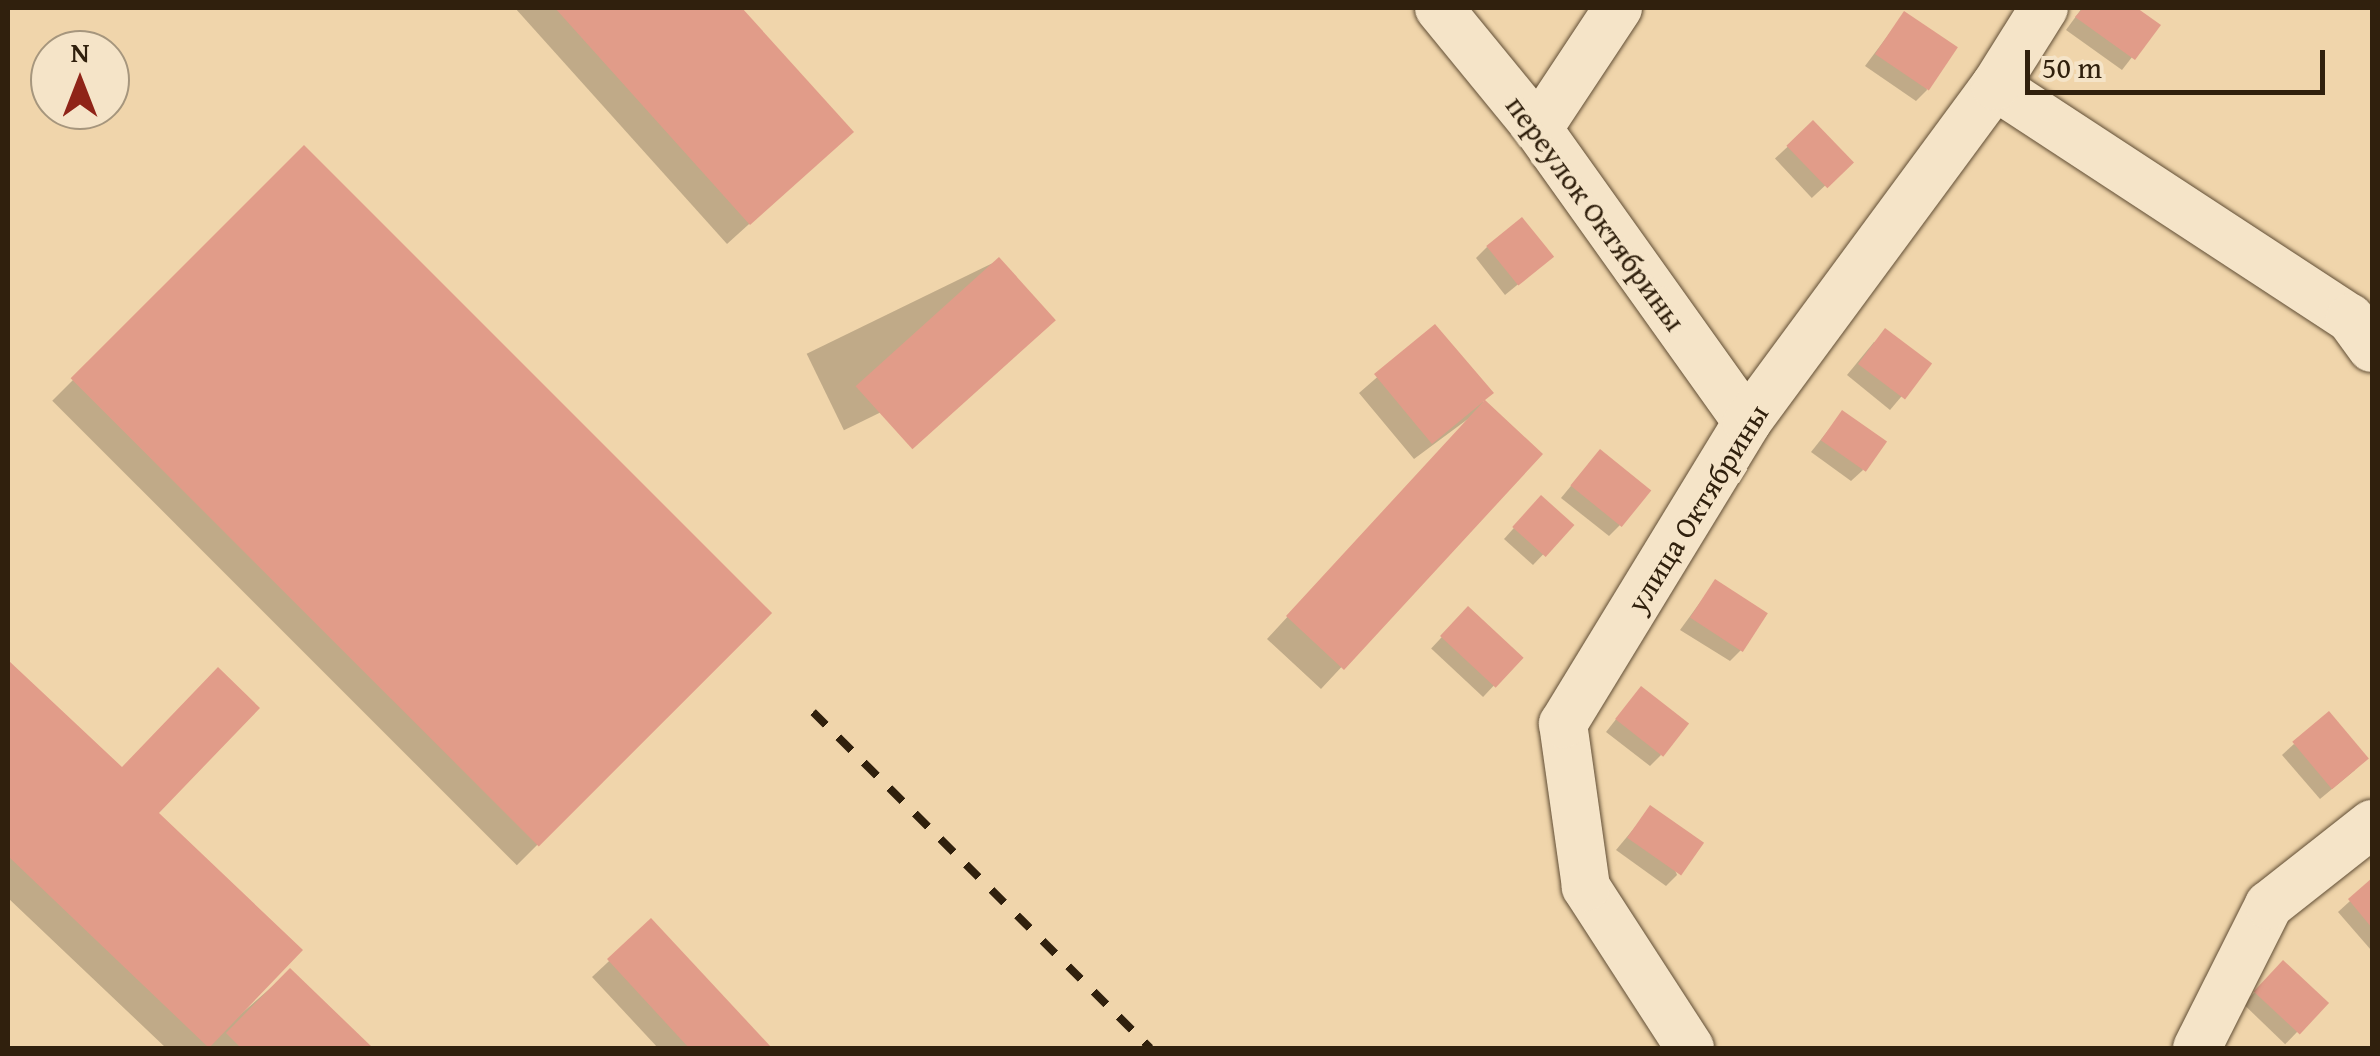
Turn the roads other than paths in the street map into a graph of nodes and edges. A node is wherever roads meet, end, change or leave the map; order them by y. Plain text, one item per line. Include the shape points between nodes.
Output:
1 (1439, 8) edge
2 (1618, 8) edge
3 (2044, 8) edge
4 (1996, 86) junction
5 (1538, 129) junction
6 (2365, 316) edge
7 (1747, 422) junction
8 (2372, 824) edge
9 (1690, 1048) edge
10 (2197, 1048) edge

1 - 5 street, переулок Октябрины
2 - 5 street
3 - 4 street, улица Октябрины
4 - 6 street
4 - 7 street, улица Октябрины
5 - 7 street, переулок Октябрины
7 - 9 street, улица Октябрины via 1564,724 1586,887
8 - 10 street via 2270,905

